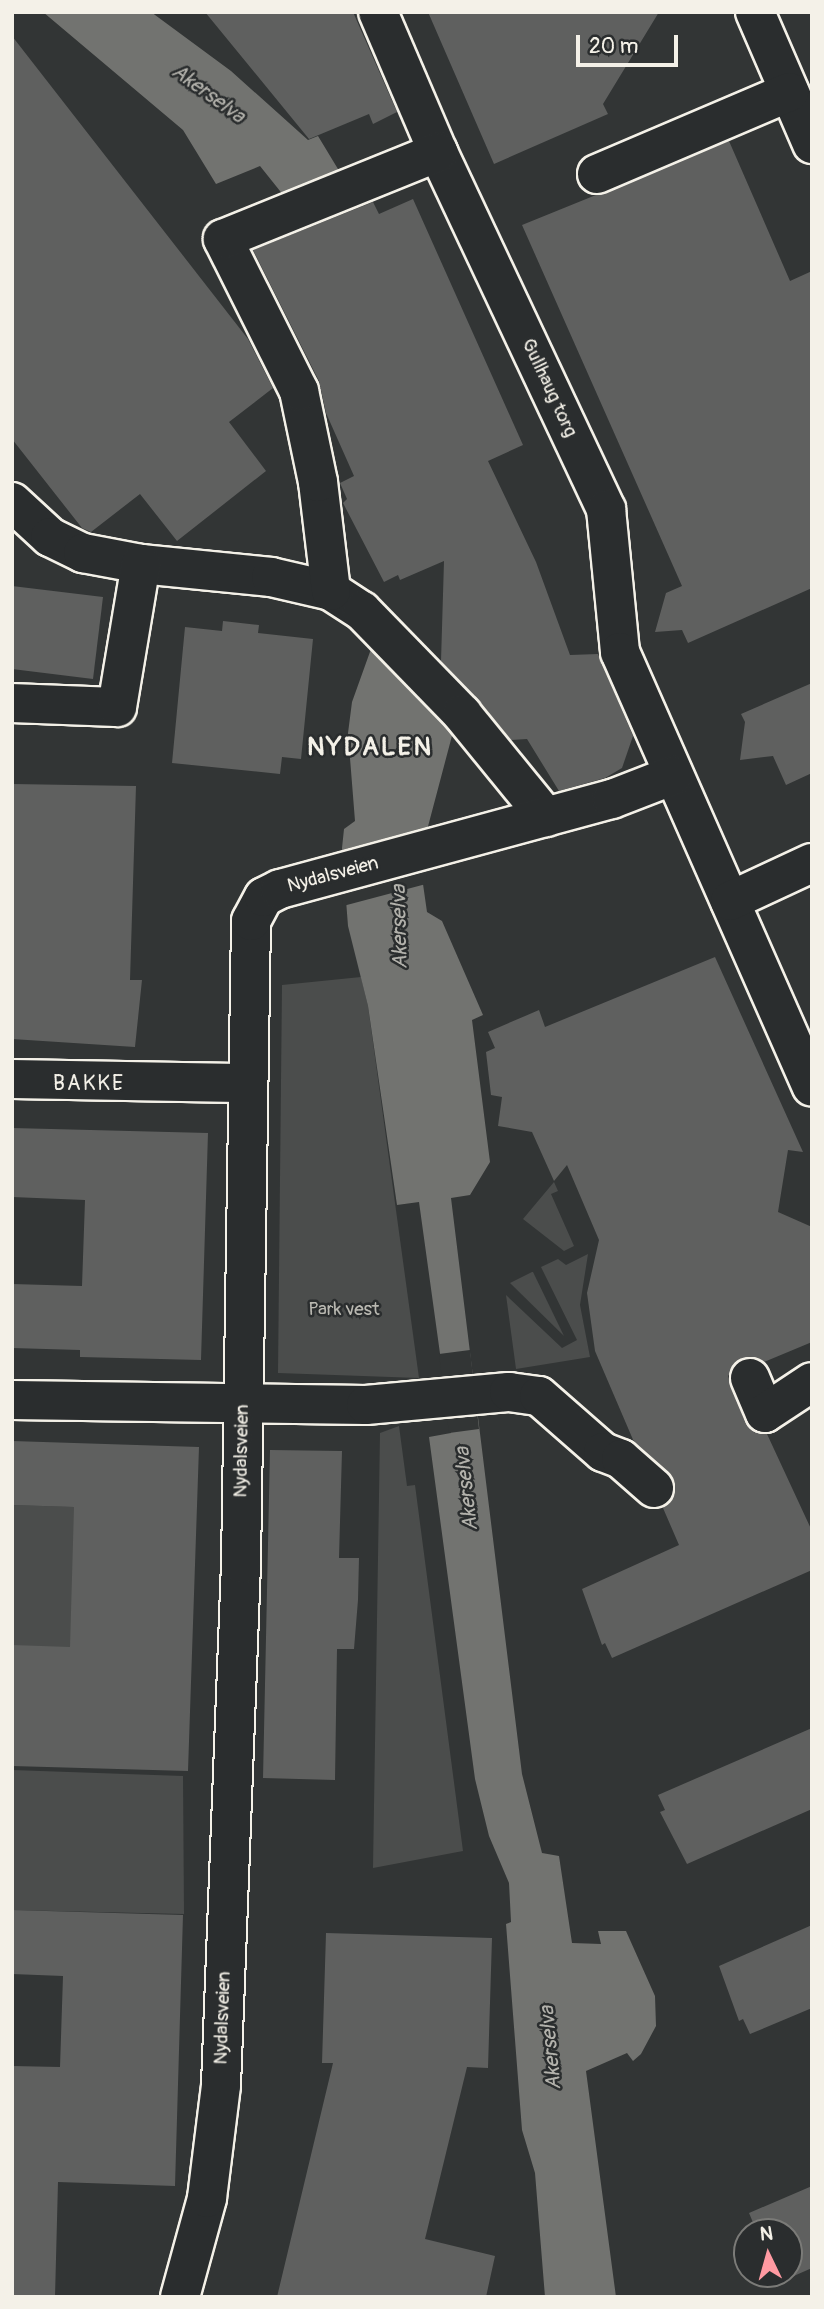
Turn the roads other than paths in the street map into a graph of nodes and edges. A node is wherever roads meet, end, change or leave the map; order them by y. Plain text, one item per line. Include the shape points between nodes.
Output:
1 (378, 12) edge
2 (755, 12) edge
3 (789, 92) junction
4 (812, 144) edge
5 (438, 152) junction
6 (597, 174) dead end
7 (12, 502) edge
8 (141, 564) junction
9 (331, 591) junction
10 (12, 704) edge
11 (674, 775) junction
12 (546, 817) junction
13 (812, 863) edge
14 (730, 901) junction
15 (12, 1079) edge
16 (247, 1083) junction
17 (812, 1087) edge
18 (750, 1378) dead end
19 (812, 1382) edge
20 (12, 1400) edge
21 (243, 1401) junction
22 (654, 1488) dead end
23 (180, 2297) edge

1 - 5 street, Gullhaug torg
2 - 3 street
3 - 4 street
3 - 6 street
5 - 9 street via 223,239 299,391 318,482
5 - 11 street, Gullhaug torg via 607,509 620,652
7 - 8 street via 50,537 83,553
8 - 9 street via 271,577
8 - 10 street via 117,707
9 - 12 street via 362,611 461,714
11 - 12 street, Nydalsveien
11 - 14 street
12 - 16 street, Nydalsveien via 316,878 264,897 251,921
13 - 14 street
14 - 17 street
15 - 16 street
16 - 21 street, Nydalsveien
18 - 19 street via 765,1413
20 - 21 street
21 - 22 street via 366,1405 509,1392 539,1396 603,1452 628,1451
21 - 23 street, Nydalsveien via 221,2085 207,2198

